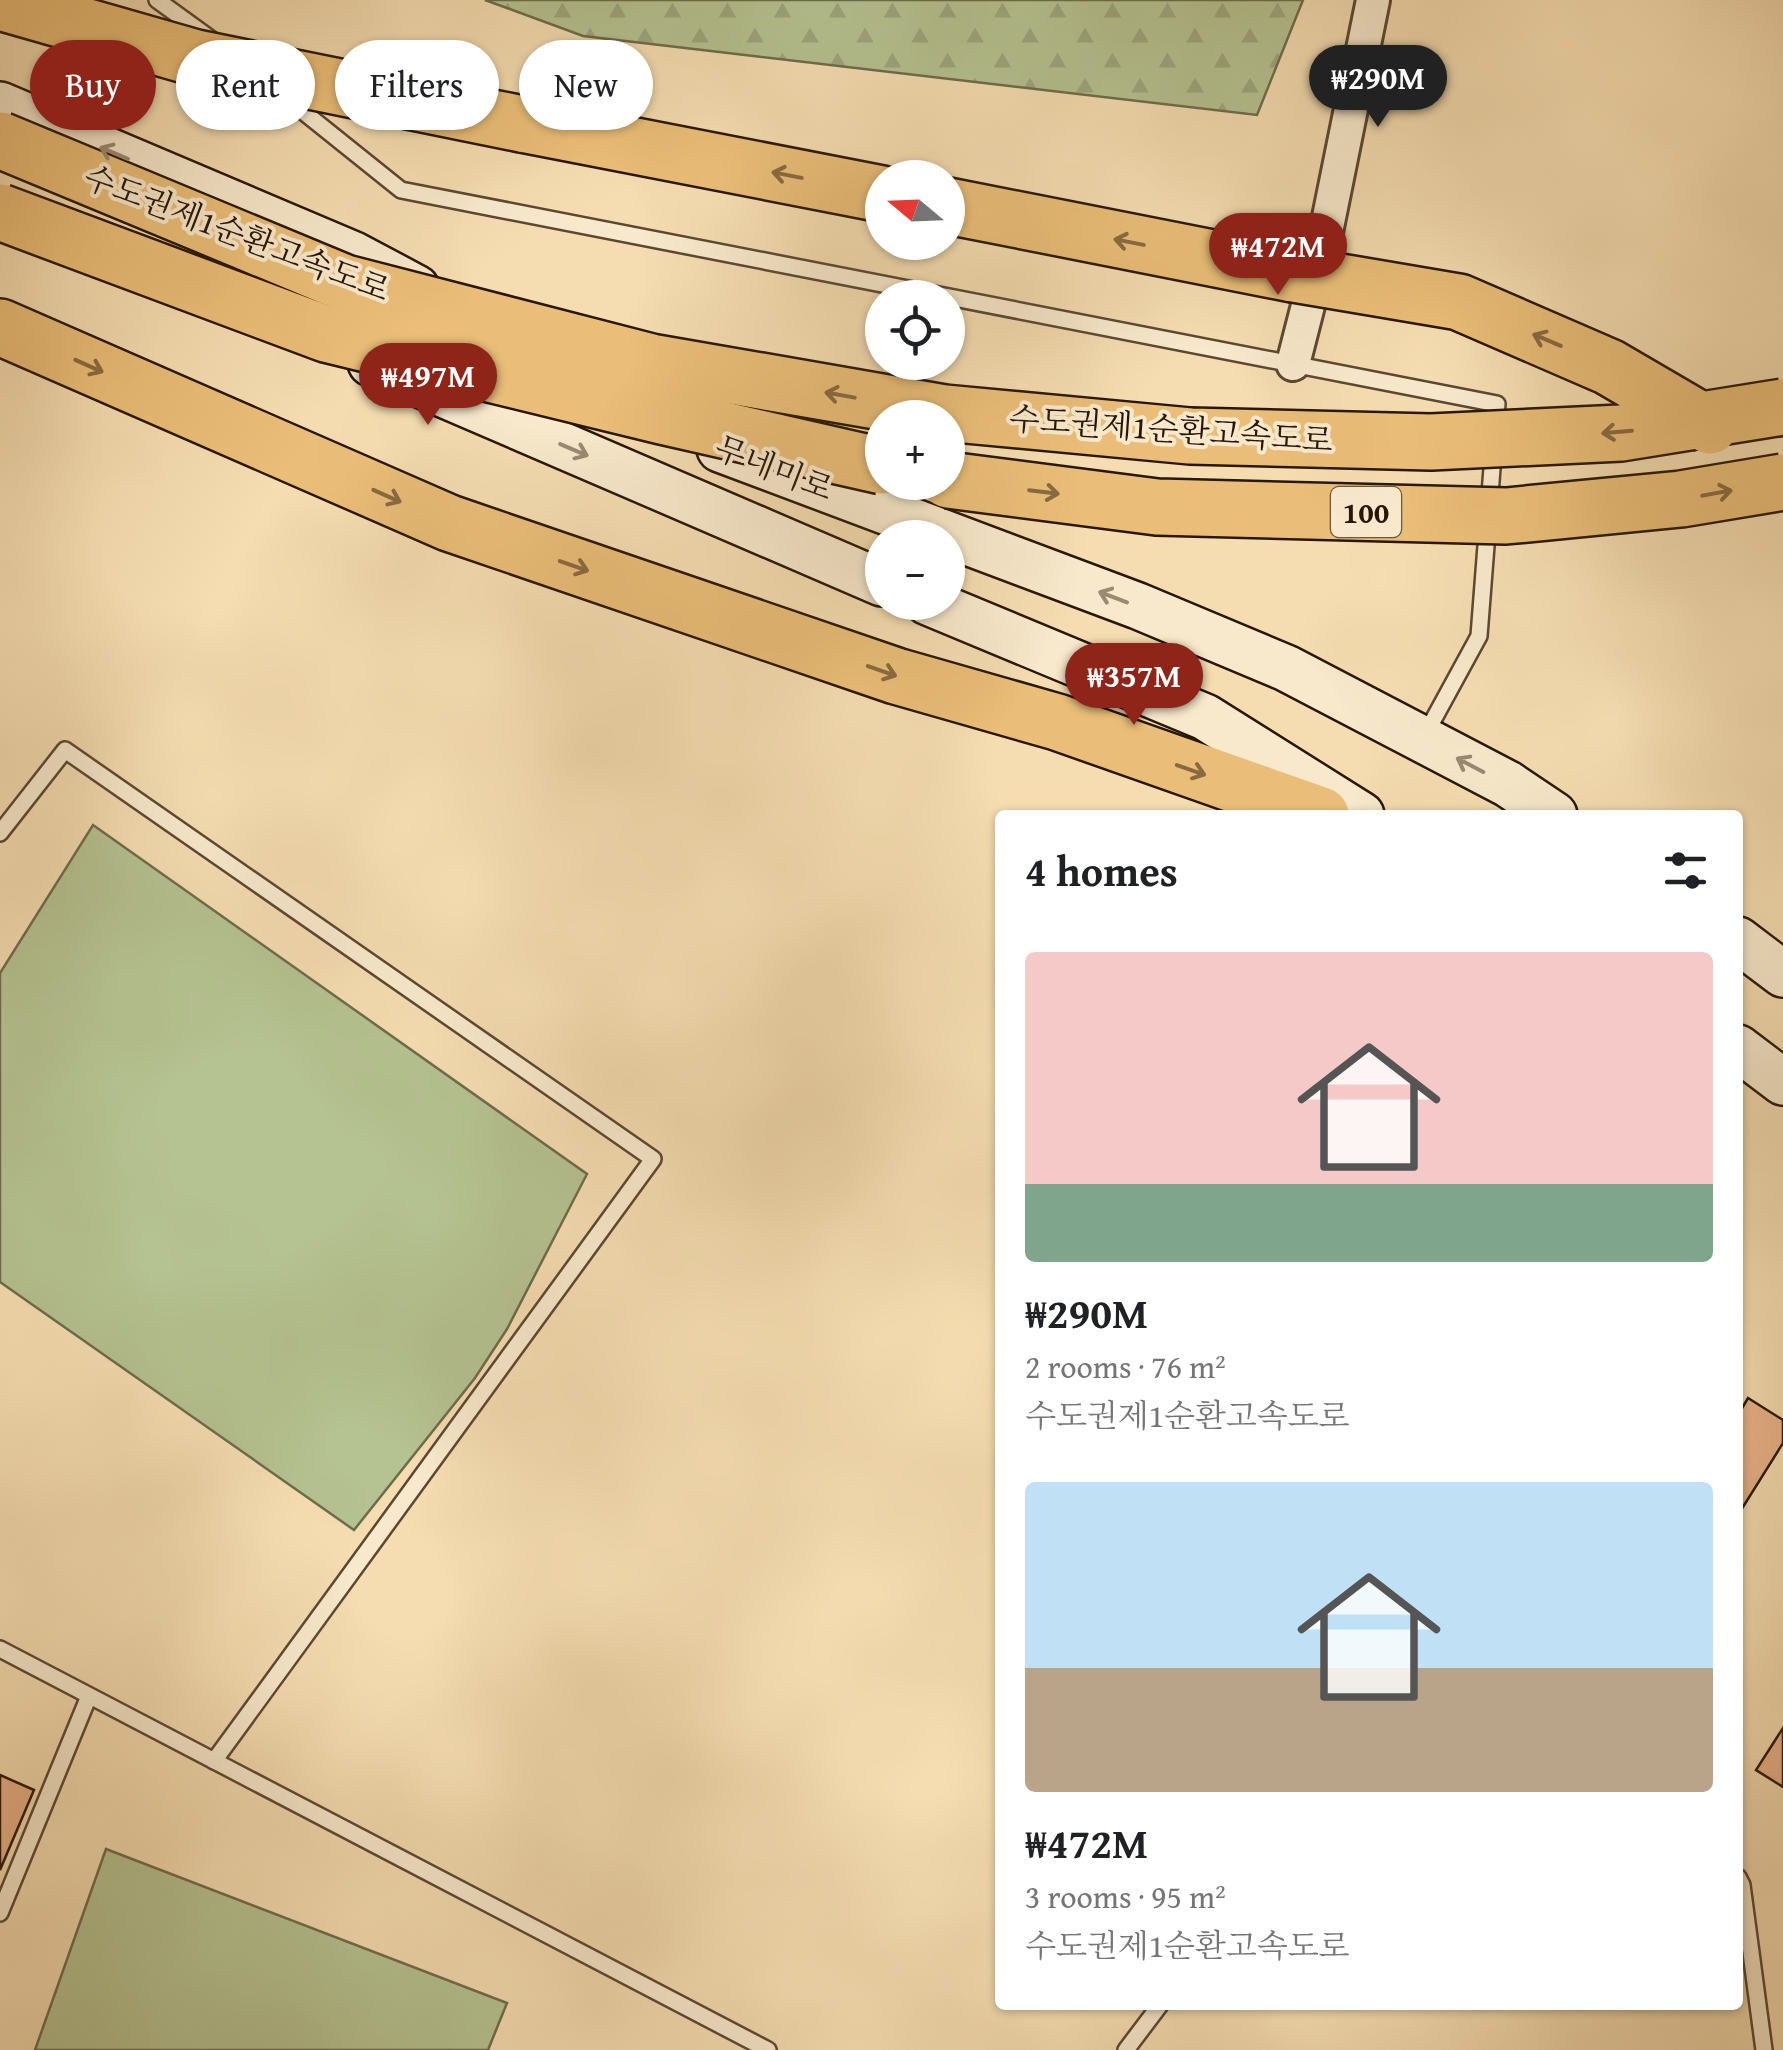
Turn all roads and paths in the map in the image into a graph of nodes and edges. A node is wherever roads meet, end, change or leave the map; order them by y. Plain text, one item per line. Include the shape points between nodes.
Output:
1 (158, 0) edge
2 (1372, 0) edge
3 (0, 2) edge
4 (0, 104) edge
5 (0, 140) edge
6 (865, 191) edge
7 (965, 209) edge
8 (0, 210) edge
9 (0, 327) edge
10 (1293, 364) junction
11 (1783, 407) edge
12 (865, 462) edge
13 (1783, 478) edge
14 (965, 482) edge
15 (865, 576) edge
16 (965, 617) edge
17 (1422, 740) junction
18 (1306, 810) edge
19 (1353, 810) edge
20 (1547, 810) edge
21 (0, 834) edge
22 (1743, 944) edge
23 (1783, 974) edge
24 (1743, 1052) edge
25 (1783, 1082) edge
26 (0, 1650) edge
27 (89, 1696) junction
28 (214, 1761) junction
29 (1743, 1892) edge
30 (0, 1913) edge
31 (1156, 2010) edge
32 (768, 2050) edge
33 (1126, 2050) edge
34 (1764, 2050) edge

1 - 10 lane via 400,190
2 - 10 street
6 -> 3 highway, bridge via 196,58
17 -> 4 main road, 무네미로 via 1286,668 1138,606 714,446 354,255
11 -> 5 highway, 수도권제1순환고속도로 / 100, bridge via 1621,433 1431,442 1190,436 944,413 651,362 345,283
13 -> 7 highway, bridge via 1757,454 1609,366 1459,302
8 - 12 highway, 수도권제1순환고속도로, bridge via 326,334
8 -> 15 main road, 무네미로
9 -> 18 highway via 449,523
10 - 17 lane via 1497,404 1479,636
14 -> 13 highway, 100, bridge via 1157,506 1506,516 1682,499
16 - 19 main road via 1205,716
20 -> 17 main road, 무네미로
21 - 28 lane via 65,750 654,1160
22 - 23 main road
24 - 25 main road
26 - 27 lane
27 - 28 lane
27 - 30 lane
28 - 32 lane
29 - 34 lane
31 - 33 lane

